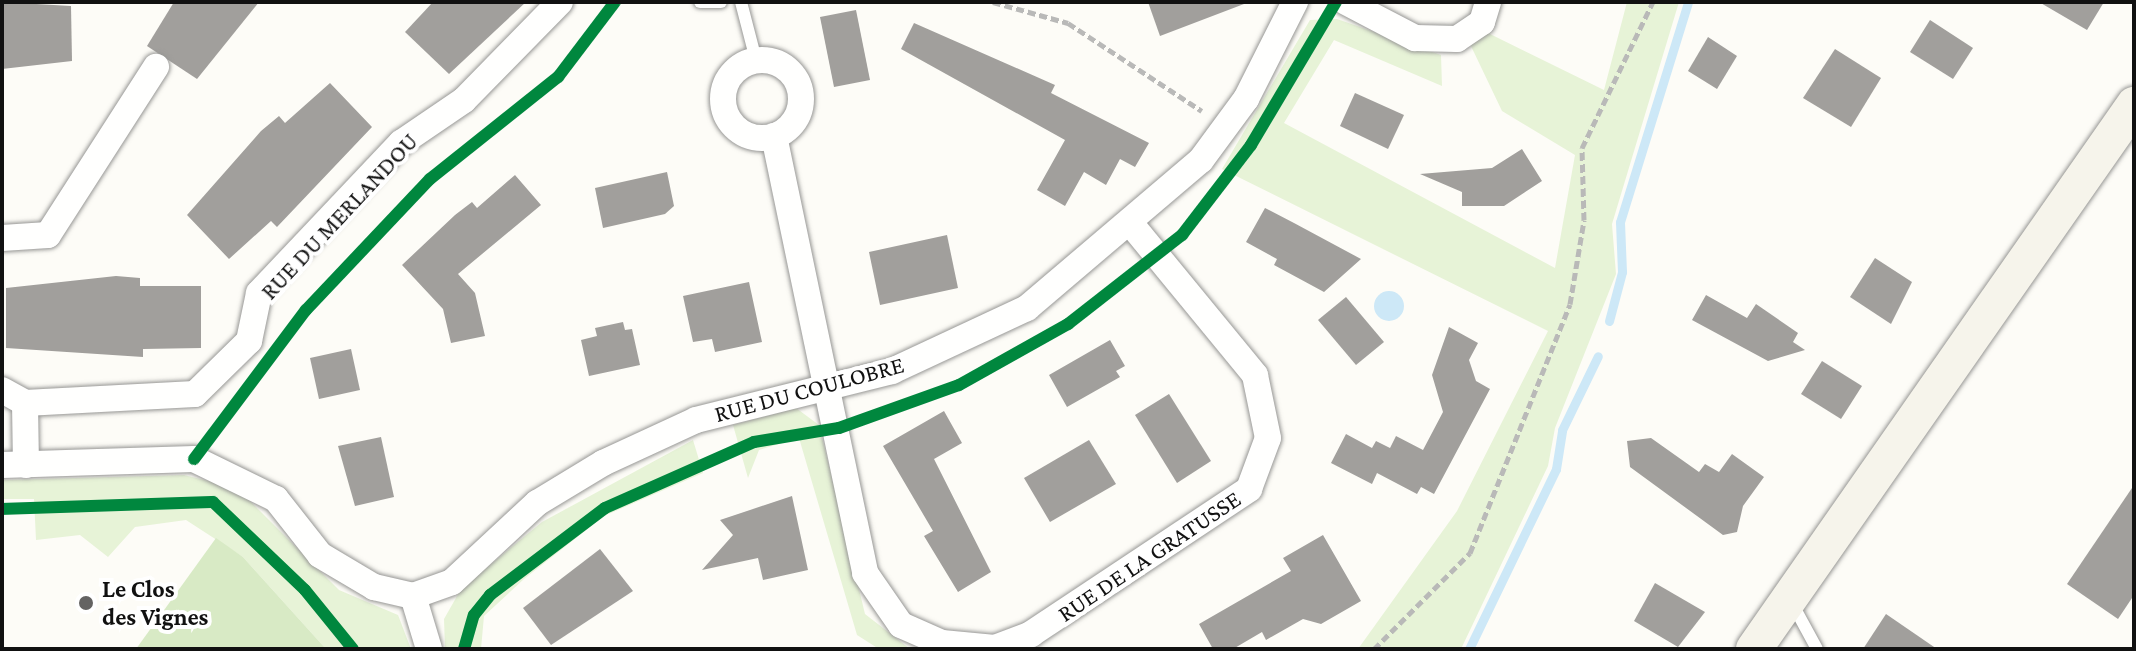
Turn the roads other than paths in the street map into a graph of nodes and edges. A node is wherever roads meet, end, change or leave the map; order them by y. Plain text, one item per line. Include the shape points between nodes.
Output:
1 (560, 2) edge
2 (700, 2) edge
3 (721, 2) edge
4 (741, 2) edge
5 (1295, 2) edge
6 (1346, 2) edge
7 (1488, 2) edge
8 (756, 60) junction
9 (156, 67) dead end
10 (2134, 105) edge
11 (774, 136) junction
12 (1132, 225) junction
13 (2, 238) edge
14 (832, 388) junction
15 (2, 390) edge
16 (25, 403) junction
17 (14, 465) edge
18 (413, 596) junction
19 (1790, 599) junction
20 (429, 649) edge
21 (1754, 649) edge
22 (1817, 649) edge

1 - 16 street, RUE DU MERLANDOU via 464,100 401,143 259,293 249,341 195,394
2 - 3 lane
4 - 8 lane
5 - 12 street, RUE DU COULOBRE via 1201,160
6 - 7 street via 1415,38 1457,39 1482,22
8 - 11 street via 781,65 801,96 794,121
8 - 11 street via 734,72 724,108 738,130
9 - 13 street via 48,235
10 - 19 main road
11 - 14 street, RUE DE LA GRATUSSE
12 - 14 street, RUE DU COULOBRE via 1027,308 892,371
12 - 14 street, RUE DE LA GRATUSSE via 1255,375 1268,438 1249,489 1031,634 995,648 942,643 901,625 865,573
14 - 18 street, RUE DU COULOBRE via 696,420 603,463 537,503 452,582
15 - 16 street
16 - 17 street
17 - 18 street via 194,459 276,499 320,555 374,587
18 - 20 street
19 - 21 main road
19 - 22 lane

